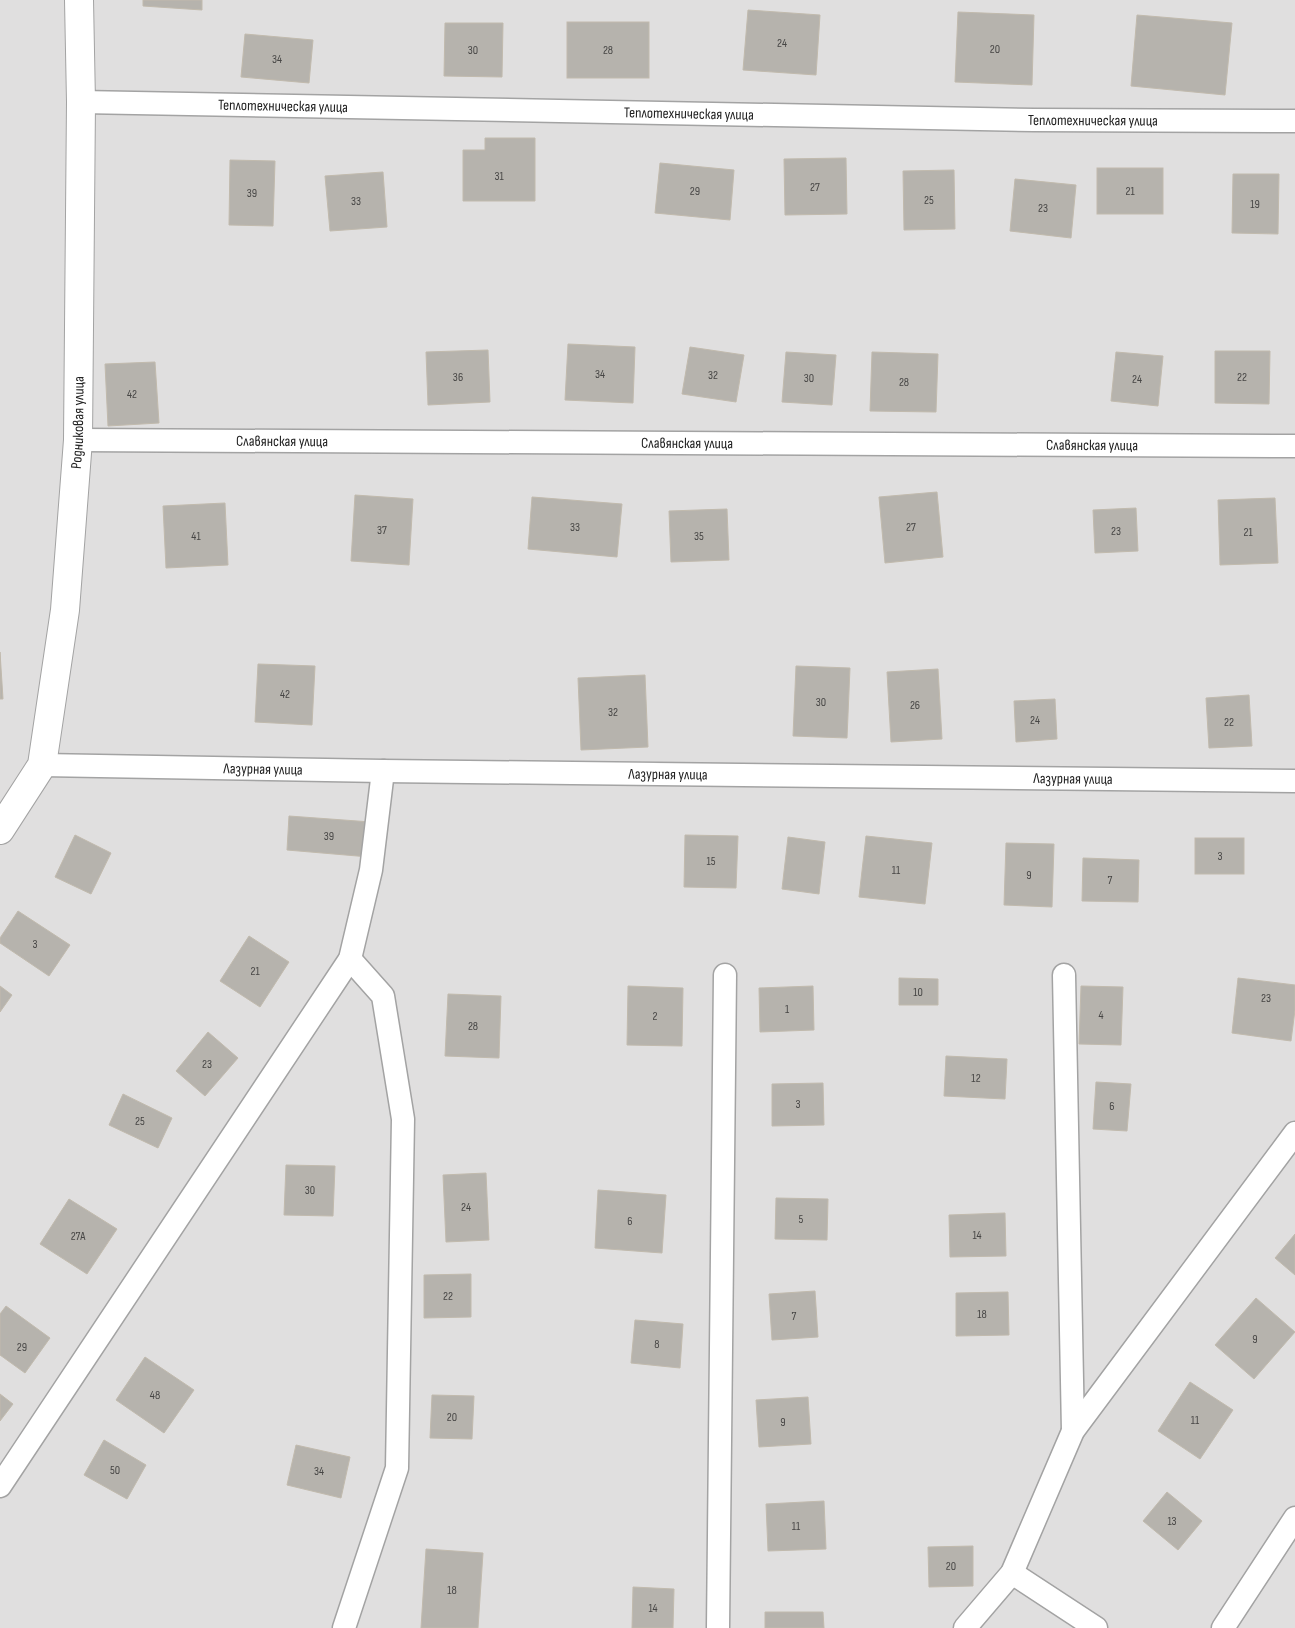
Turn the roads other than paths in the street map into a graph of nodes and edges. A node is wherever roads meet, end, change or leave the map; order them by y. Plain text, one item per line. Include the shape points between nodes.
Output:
1 (80, 0) edge
2 (81, 102) junction
3 (1295, 121) edge
4 (78, 440) junction
5 (1295, 446) edge
6 (42, 765) junction
7 (383, 771) junction
8 (1295, 781) edge
9 (0, 830) edge
10 (350, 960) junction
11 (726, 975) dead end
12 (1064, 975) dead end
13 (1295, 1133) edge
14 (1073, 1431) junction
15 (0, 1486) edge
16 (1295, 1518) edge
17 (1012, 1573) junction
18 (344, 1628) edge
19 (718, 1628) edge
20 (965, 1628) edge
21 (1096, 1628) edge
22 (1223, 1628) edge

1 - 2 street, Родниковая улица
2 - 3 street, Теплотехническая улица via 1024,120
2 - 4 street, Родниковая улица
4 - 5 street, Славянская улица
4 - 6 street, Родниковая улица via 65,610
6 - 7 street, Лазурная улица
6 - 9 street, Родниковая улица
7 - 8 street, Лазурная улица
7 - 10 street via 371,870
10 - 15 street
10 - 18 street via 382,996 403,1119 397,1468
11 - 19 street
12 - 14 street
13 - 14 street
14 - 17 street
16 - 22 street
17 - 20 street
17 - 21 street

